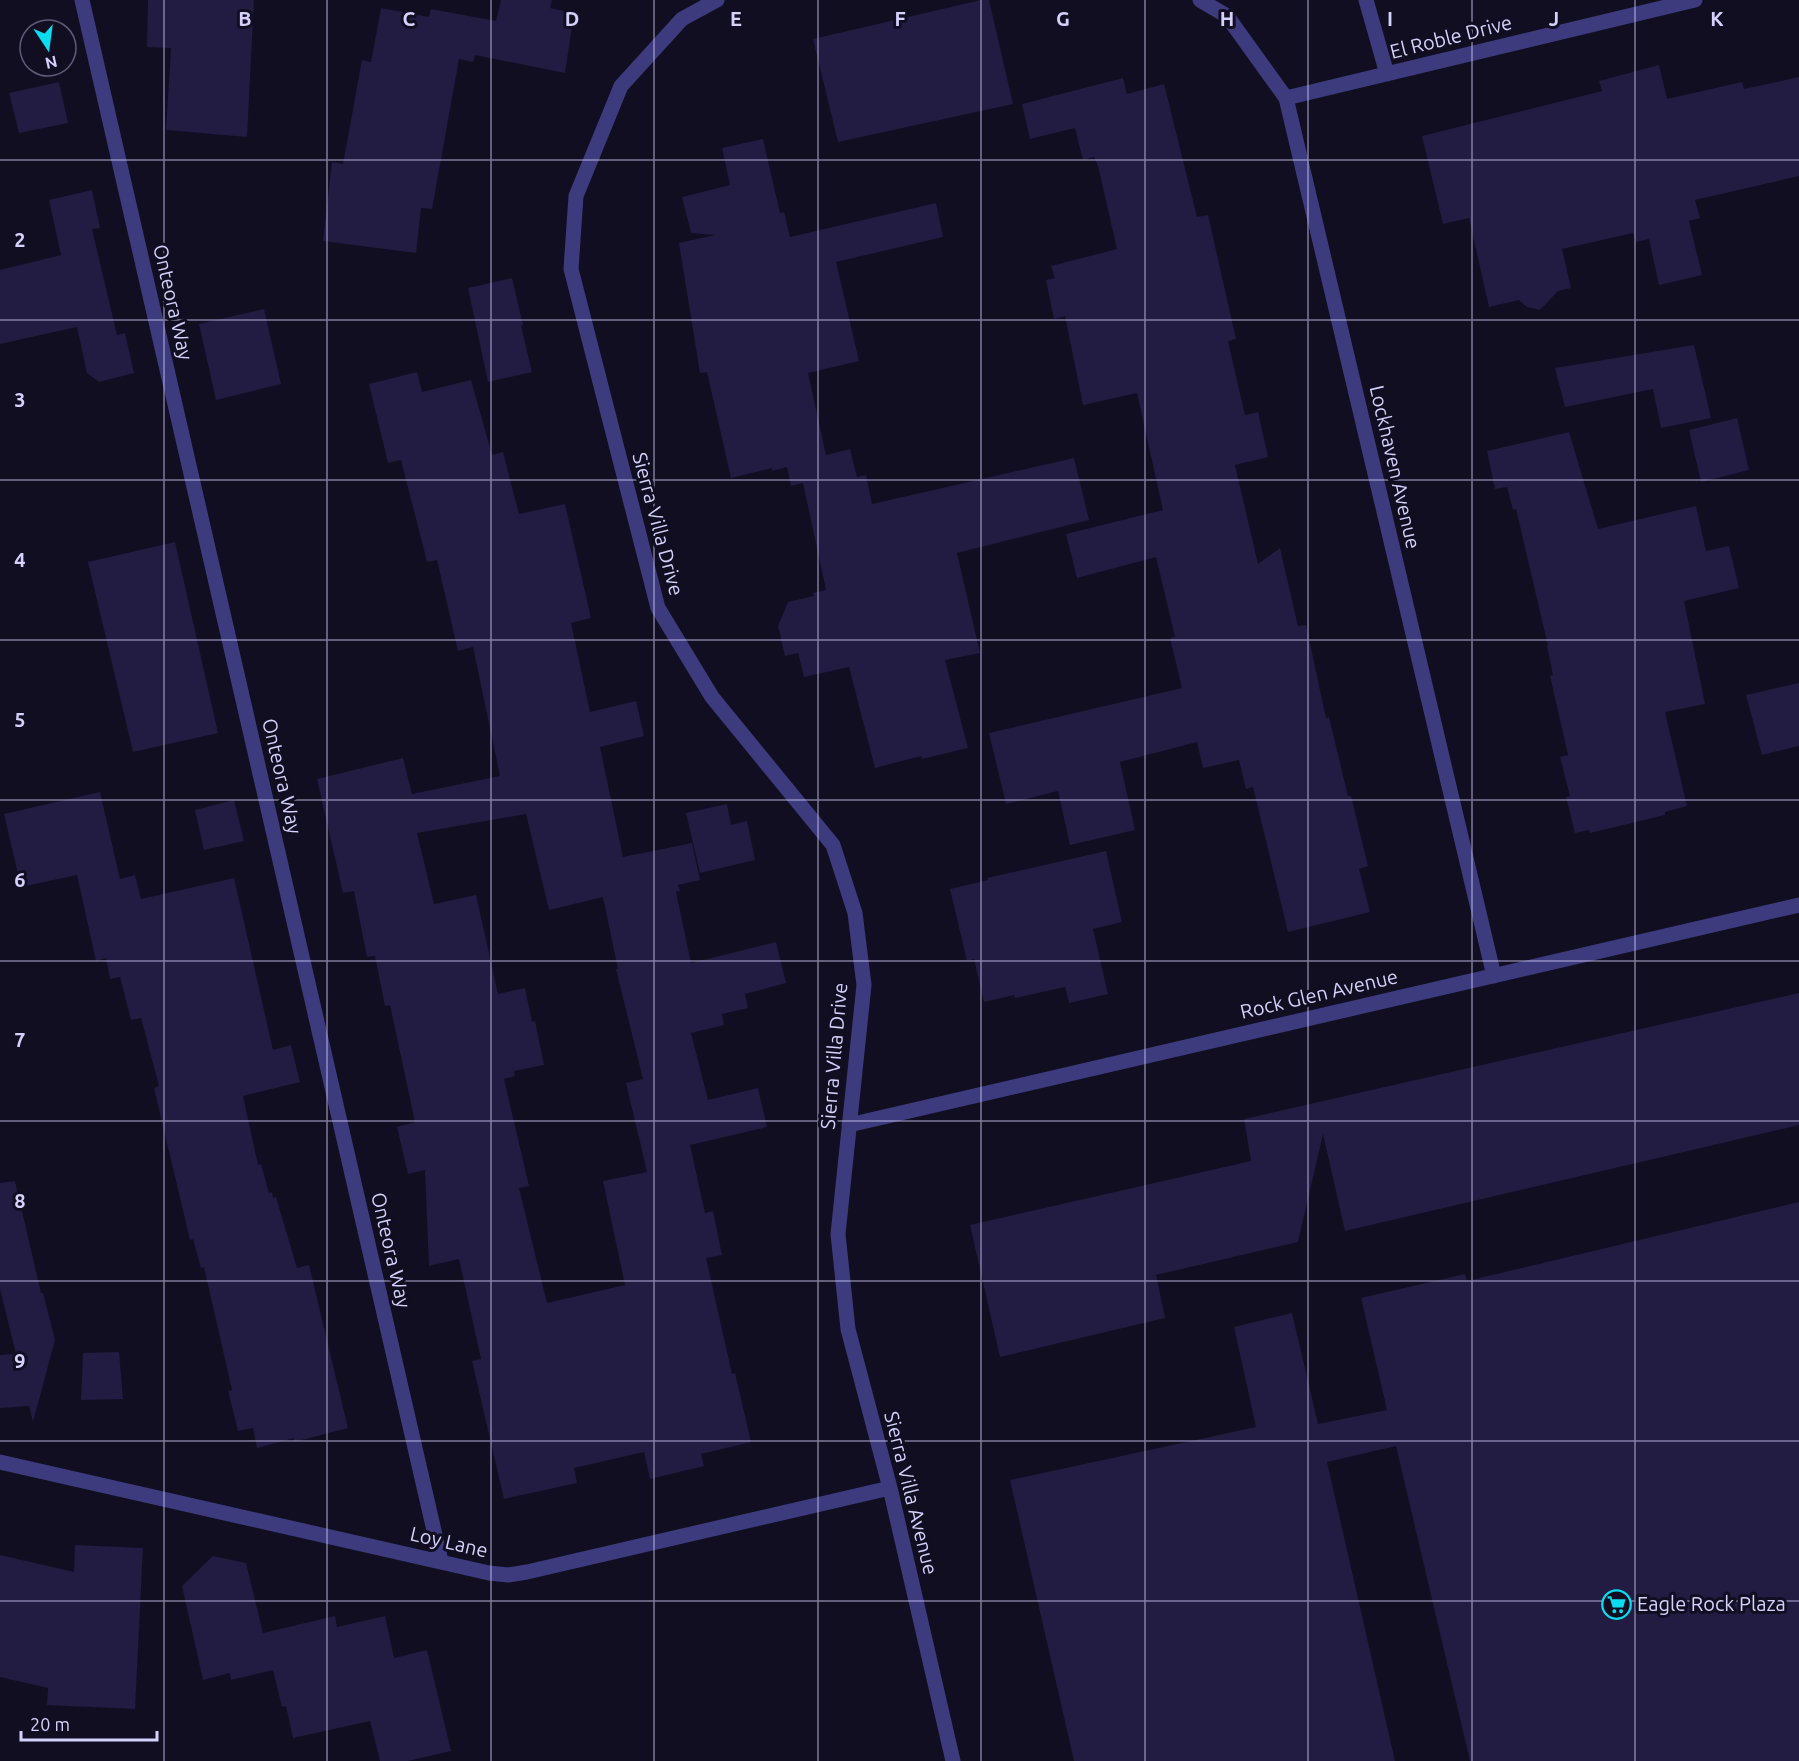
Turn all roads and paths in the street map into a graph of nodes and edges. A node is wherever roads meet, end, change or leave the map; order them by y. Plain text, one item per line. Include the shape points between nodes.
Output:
1 (82, 0) edge
2 (717, 0) edge
3 (1200, 0) edge
4 (1366, 0) edge
5 (1695, 0) edge
6 (1387, 74) junction
7 (1286, 98) junction
8 (1799, 905) edge
9 (1494, 976) junction
10 (849, 1125) junction
11 (838, 1234) joint
12 (0, 1462) edge
13 (890, 1488) junction
14 (441, 1562) junction
15 (953, 1761) edge

1 - 14 street, Onteora Way
2 - 10 street, Sierra Villa Drive via 682,19 621,86 576,196 571,269 658,608 712,697 833,845 855,913 864,985
3 - 7 street, Lockhaven Avenue via 1227,16
4 - 6 street
5 - 6 street, El Roble Drive
6 - 7 street, El Roble Drive
7 - 9 street, Lockhaven Avenue
8 - 9 street, Rock Glen Avenue
9 - 10 street, Rock Glen Avenue
10 - 11 street, Sierra Villa Drive
11 - 13 street, Sierra Villa Avenue via 848,1329
12 - 14 street, Loy Lane
13 - 14 street, Loy Lane via 527,1572 489,1573
13 - 15 street, Sierra Villa Avenue

